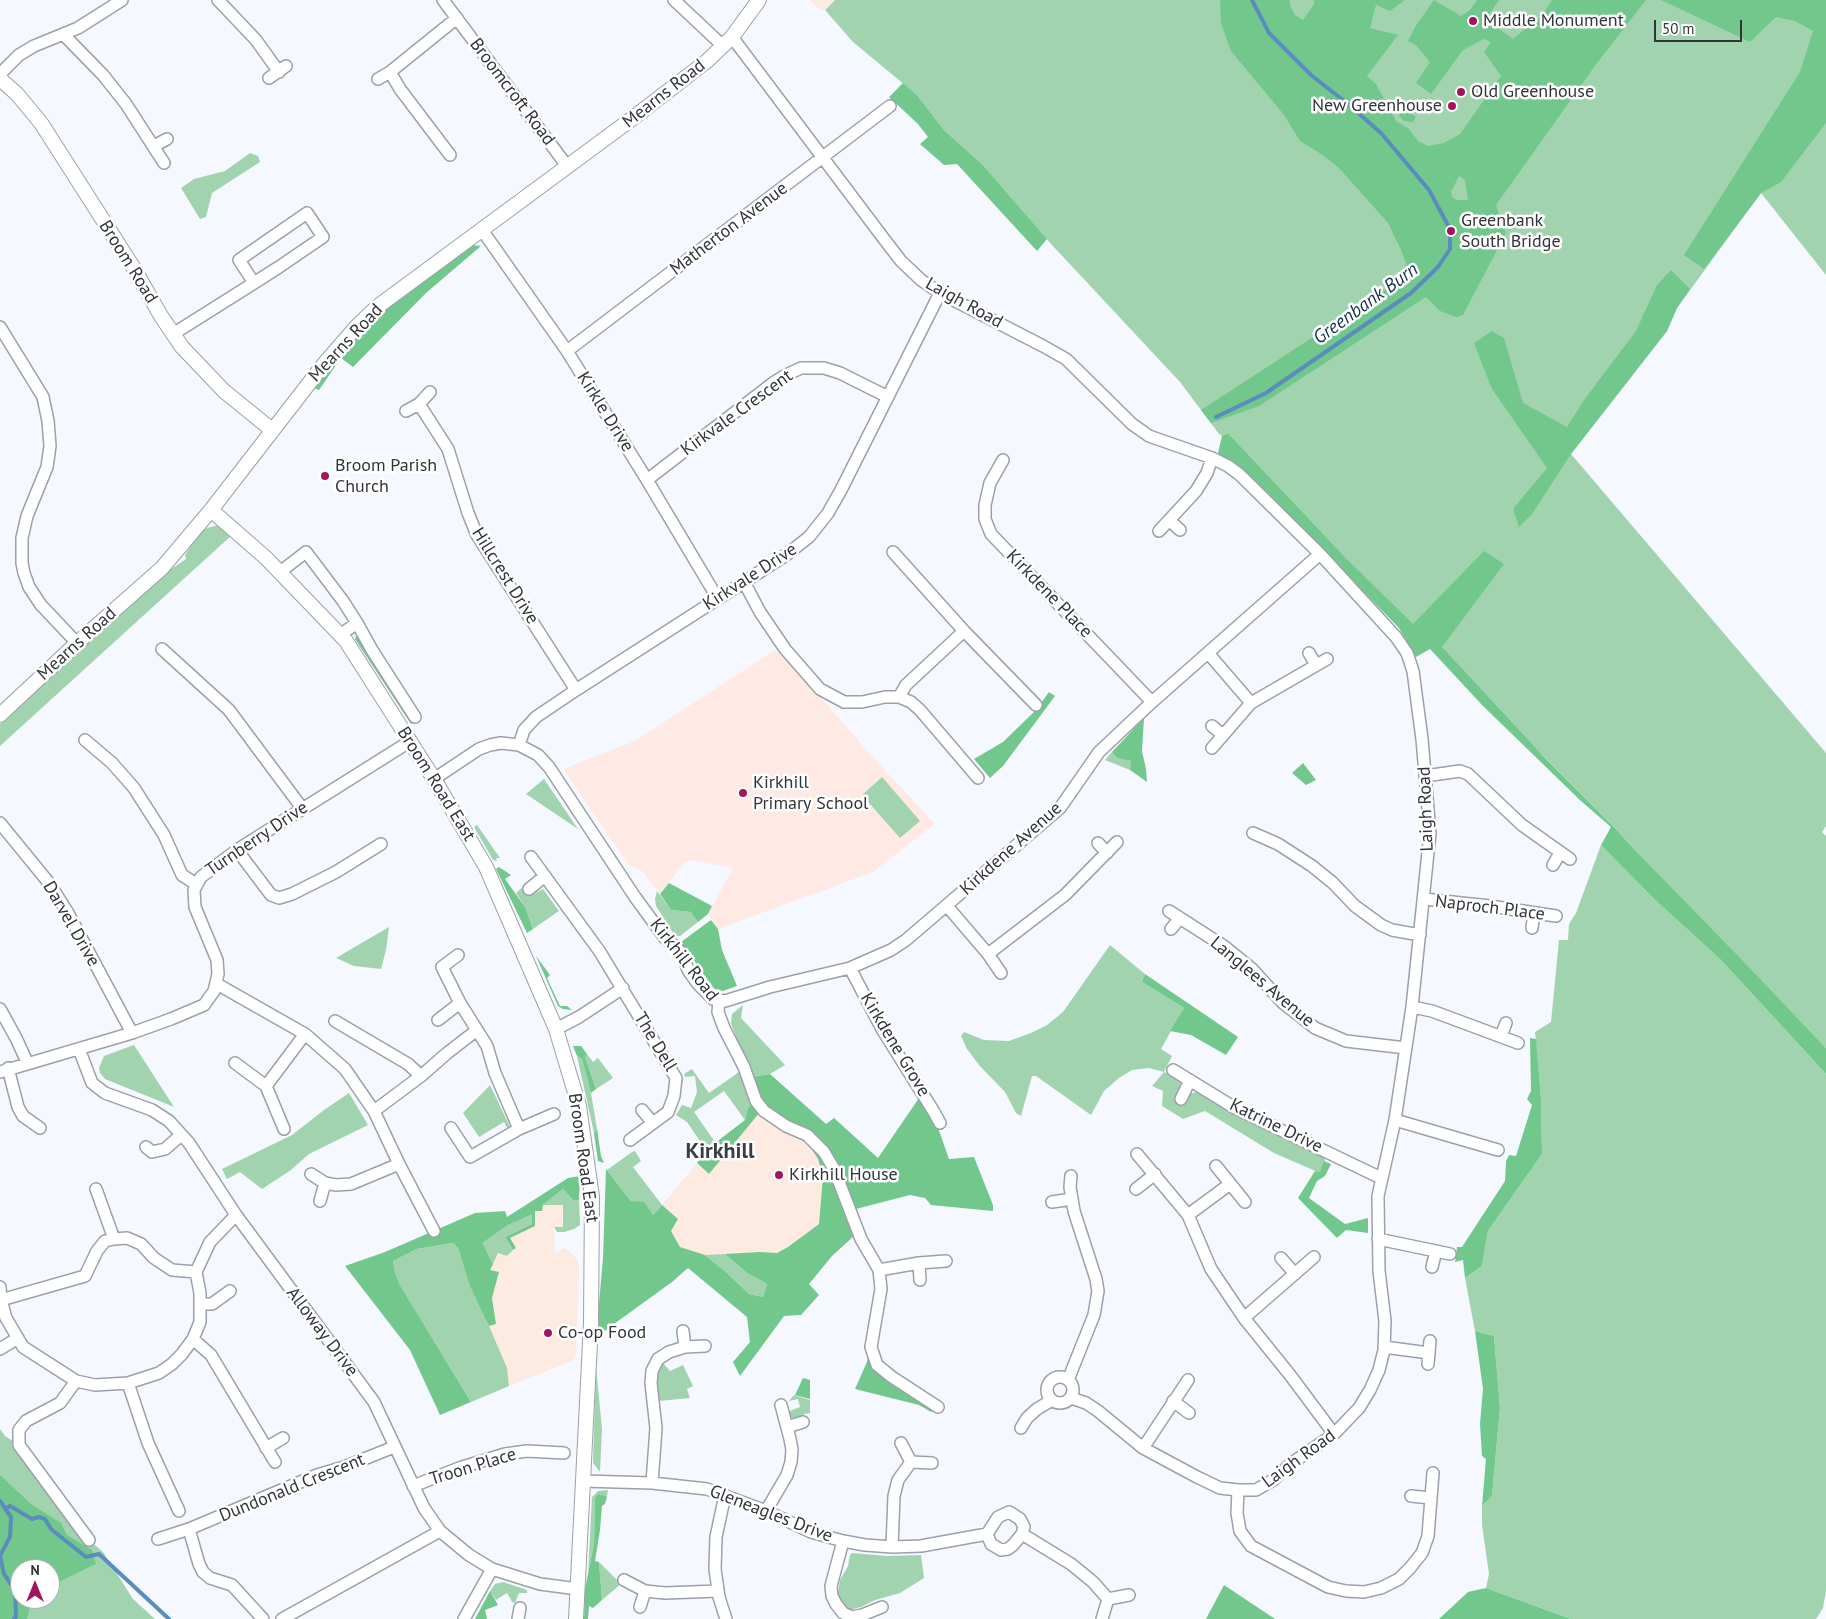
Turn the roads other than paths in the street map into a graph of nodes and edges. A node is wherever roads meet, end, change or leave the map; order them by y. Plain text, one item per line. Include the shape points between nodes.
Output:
1 (122, 0) edge
2 (218, 0) edge
3 (443, 0) edge
4 (674, 0) edge
5 (759, 0) edge
6 (457, 18) junction
7 (63, 34) junction
8 (728, 42) junction
9 (278, 72) dead end
10 (390, 72) junction
11 (0, 74) edge
12 (0, 79) edge
13 (378, 79) dead end
14 (890, 106) dead end
15 (167, 139) dead end
16 (154, 146) junction
17 (450, 155) dead end
18 (822, 158) junction
19 (164, 163) dead end
20 (567, 166) junction
21 (482, 230) junction
22 (254, 283) junction
23 (940, 293) junction
24 (0, 327) edge
25 (173, 334) junction
26 (567, 351) junction
27 (430, 392) dead end
28 (888, 397) junction
29 (419, 404) junction
30 (406, 411) dead end
31 (272, 430) junction
32 (1212, 458) junction
33 (1003, 460) dead end
34 (985, 466) dead end
35 (996, 471) junction
36 (647, 480) junction
37 (211, 510) junction
38 (1169, 520) junction
39 (1159, 530) dead end
40 (1180, 530) dead end
41 (892, 552) dead end
42 (1320, 554) junction
43 (280, 572) junction
44 (744, 582) junction
45 (718, 599) junction
46 (358, 623) junction
47 (964, 631) junction
48 (340, 635) junction
49 (77, 643) junction
50 (162, 649) dead end
51 (1208, 653) junction
52 (1309, 653) dead end
53 (1327, 659) dead end
54 (1316, 665) junction
55 (576, 690) junction
56 (900, 697) junction
57 (1152, 702) junction
58 (1251, 703) junction
59 (1036, 705) dead end
60 (0, 715) edge
61 (415, 717) dead end
62 (1212, 726) dead end
63 (1223, 736) junction
64 (85, 740) dead end
65 (409, 742) junction
66 (519, 745) junction
67 (1212, 748) dead end
68 (1425, 776) junction
69 (978, 778) dead end
70 (434, 779) junction
71 (302, 808) junction
72 (0, 823) edge
73 (1253, 833) dead end
74 (1117, 842) dead end
75 (1098, 843) dead end
76 (381, 844) dead end
77 (237, 850) junction
78 (1106, 853) junction
79 (532, 857) dead end
80 (1553, 865) dead end
81 (546, 876) junction
82 (196, 884) junction
83 (529, 889) dead end
84 (1424, 899) junction
85 (948, 906) junction
86 (1169, 911) dead end
87 (1534, 912) junction
88 (1556, 916) dead end
89 (1180, 918) junction
90 (1532, 928) dead end
91 (1171, 929) dead end
92 (1420, 934) junction
93 (988, 954) junction
94 (458, 955) dead end
95 (850, 968) junction
96 (1001, 973) dead end
97 (217, 984) junction
98 (623, 988) junction
99 (719, 1000) junction
100 (460, 1003) junction
101 (1412, 1007) junction
102 (0, 1009) edge
103 (438, 1020) dead end
104 (335, 1021) dead end
105 (1506, 1023) dead end
106 (556, 1029) junction
107 (477, 1030) junction
108 (132, 1033) junction
109 (305, 1034) junction
110 (1501, 1036) junction
111 (1518, 1043) dead end
112 (1406, 1048) junction
113 (79, 1049) junction
114 (27, 1062) junction
115 (235, 1063) dead end
116 (4, 1070) edge
117 (1173, 1070) dead end
118 (421, 1076) junction
119 (1190, 1080) junction
120 (266, 1086) junction
121 (1181, 1099) dead end
122 (642, 1110) dead end
123 (374, 1111) junction
124 (554, 1114) dead end
125 (1395, 1120) junction
126 (940, 1123) dead end
127 (653, 1124) junction
128 (40, 1128) dead end
129 (451, 1128) dead end
130 (520, 1128) junction
131 (284, 1129) dead end
132 (181, 1134) junction
133 (630, 1140) dead end
134 (146, 1147) dead end
135 (1498, 1150) dead end
136 (1137, 1154) dead end
137 (399, 1164) junction
138 (1216, 1166) dead end
139 (311, 1174) dead end
140 (1154, 1174) junction
141 (1071, 1176) dead end
142 (1381, 1178) junction
143 (325, 1183) junction
144 (1230, 1184) junction
145 (96, 1189) dead end
146 (1136, 1189) dead end
147 (1072, 1199) junction
148 (320, 1201) dead end
149 (1052, 1202) dead end
150 (1245, 1202) dead end
151 (236, 1215) junction
152 (1188, 1215) junction
153 (434, 1231) dead end
154 (114, 1239) junction
155 (1378, 1239) junction
156 (1436, 1251) junction
157 (1450, 1254) dead end
158 (1314, 1257) dead end
159 (1281, 1258) dead end
160 (946, 1261) dead end
161 (919, 1263) junction
162 (1432, 1267) dead end
163 (879, 1270) junction
164 (196, 1272) junction
165 (1295, 1274) junction
166 (920, 1280) dead end
167 (0, 1287) edge
168 (230, 1291) dead end
169 (1, 1300) edge
170 (200, 1304) junction
171 (1244, 1318) junction
172 (683, 1331) dead end
173 (18, 1338) junction
174 (193, 1339) junction
175 (705, 1346) dead end
176 (685, 1347) junction
177 (1384, 1347) junction
178 (0, 1349) edge
179 (1429, 1353) dead end
180 (1068, 1380) junction
181 (1188, 1380) dead end
182 (76, 1381) junction
183 (128, 1383) junction
184 (1071, 1398) junction
185 (1052, 1400) junction
186 (1173, 1401) junction
187 (781, 1405) dead end
188 (938, 1407) dead end
189 (1189, 1413) dead end
190 (804, 1422) dead end
191 (787, 1427) junction
192 (1021, 1428) dead end
193 (1334, 1434) junction
194 (283, 1438) dead end
195 (901, 1443) dead end
196 (394, 1447) junction
197 (266, 1448) junction
198 (1143, 1448) junction
199 (564, 1453) dead end
200 (275, 1462) dead end
201 (910, 1462) junction
202 (932, 1463) dead end
203 (1433, 1473) dead end
204 (583, 1481) junction
205 (652, 1483) junction
206 (413, 1486) junction
207 (1238, 1490) junction
208 (725, 1495) junction
209 (1412, 1496) dead end
210 (1431, 1498) junction
211 (179, 1511) dead end
212 (766, 1511) junction
213 (190, 1529) junction
214 (440, 1531) junction
215 (987, 1534) junction
216 (1022, 1534) junction
217 (89, 1540) dead end
218 (158, 1540) dead end
219 (843, 1541) junction
220 (892, 1547) junction
221 (492, 1569) junction
222 (624, 1580) dead end
223 (578, 1589) junction
224 (645, 1591) junction
225 (718, 1591) junction
226 (1129, 1595) dead end
227 (1108, 1599) junction
228 (640, 1607) dead end
229 (882, 1607) dead end
230 (852, 1618) edge
231 (264, 1619) edge
232 (282, 1619) edge
233 (464, 1619) edge
234 (576, 1619) edge
235 (726, 1619) edge
236 (1102, 1619) edge

1 - 7 street via 91,21
2 - 9 street via 256,40
3 - 6 street, Broomcroft Road
4 - 8 street, Laigh Road
5 - 8 street, Mearns Road
6 - 10 street
6 - 20 street, Broomcroft Road
7 - 11 street via 19,55
7 - 16 street via 103,75
8 - 18 street, Laigh Road
8 - 20 street, Mearns Road via 657,100
10 - 13 street
10 - 17 street
12 - 25 street, Broom Road via 41,123
14 - 18 street, Matherton Avenue
15 - 16 street
16 - 19 street
18 - 23 street, Laigh Road via 901,261
18 - 26 street, Matherton Avenue
20 - 21 street, Mearns Road
21 - 26 street, Kirkle Drive
21 - 31 street, Mearns Road via 377,307 329,357
22 - 22 street via 324,237 307,213 240,260
22 - 25 street
23 - 28 street, Kirkvale Drive
23 - 32 street, Laigh Road via 1066,359 1132,424 1149,436
24 - 49 street via 43,397 48,421 50,446 47,467 27,516 22,538 24,573 41,605
25 - 31 street, Broom Road via 216,383
26 - 36 street, Kirkle Drive
27 - 29 street
28 - 36 street, Kirkvale Crescent via 840,373 824,368 801,368 773,383
28 - 44 street, Kirkvale Drive via 841,490 809,537
29 - 30 street
29 - 55 street, Hillcrest Drive via 448,449 477,535
31 - 37 street, Mearns Road
32 - 38 street via 1196,492
32 - 42 street, Laigh Road via 1239,474
33 - 35 street, Kirkdene Place
34 - 35 street
35 - 57 street, Kirkdene Place via 985,506 985,519 991,534
36 - 45 street, Kirkle Drive
37 - 43 street, Broom Road East
37 - 49 street, Mearns Road via 162,568
38 - 39 street
38 - 40 street
41 - 47 street
42 - 51 street, Kirkdene Avenue
42 - 68 street, Laigh Road via 1396,637 1406,653 1418,697
43 - 46 street, Broom Road East via 306,552
43 - 48 street, Broom Road East
44 - 45 street, Kirkvale Drive
44 - 56 street via 784,649 820,689 844,702
45 - 55 street, Kirkvale Drive
46 - 48 street
46 - 61 street, Broom Road East
47 - 56 street via 906,686
47 - 59 street
48 - 65 street, Broom Road East
49 - 60 street, Mearns Road
50 - 71 street via 229,710
51 - 57 street, Kirkdene Avenue
51 - 58 street
52 - 54 street
53 - 54 street
54 - 58 street
55 - 66 street, Kirkvale Drive via 530,723
56 - 69 street via 920,710
57 - 85 street, Kirkdene Avenue via 1099,752 1060,808
58 - 63 street
62 - 63 street
63 - 67 street
64 - 82 street via 134,788 164,835 182,875
65 - 70 street, Broom Road East
65 - 71 street, Turnberry Drive
66 - 70 street via 501,743 479,749
66 - 99 street, Kirkhill Road via 538,755 549,767 635,897 665,938 678,948 688,970 706,994
68 - 80 street via 1460,771 1468,774 1522,825 1565,856
68 - 84 street, Laigh Road via 1430,833
70 - 106 street, Broom Road East via 486,867
71 - 77 street, Turnberry Drive
72 - 108 street, Darvel Drive via 49,883 68,913
73 - 92 street via 1280,839 1381,925
74 - 78 street
75 - 78 street
76 - 77 street via 336,872 279,898 265,889
77 - 82 street, Turnberry Drive via 208,870
78 - 93 street via 1065,895
79 - 81 street, The Dell
81 - 83 street
81 - 98 street, The Dell
82 - 97 street, Turnberry Drive via 195,906 217,960
84 - 87 street, Naproch Place
84 - 92 street, Laigh Road
85 - 93 street
85 - 95 street, Kirkdene Avenue via 891,950
86 - 89 street, Langlees Avenue
87 - 88 street, Naproch Place
87 - 90 street
89 - 91 street
89 - 112 street, Langlees Avenue via 1252,969 1283,1002 1315,1028 1346,1041
92 - 101 street, Laigh Road
93 - 96 street
94 - 100 street via 442,967
95 - 99 street, Kirkdene Avenue
95 - 126 street, Kirkdene Grove via 882,1029 939,1108
97 - 108 street via 204,1005
97 - 109 street
98 - 106 street
98 - 127 street, The Dell via 676,1078 668,1112
99 - 163 street, Kirkhill Road via 718,1012 756,1101 764,1111 786,1126 807,1135 824,1152 834,1168 861,1239
100 - 103 street
100 - 107 street
101 - 110 street
101 - 112 street, Laigh Road
102 - 114 street
104 - 118 street via 408,1064
105 - 110 street
106 - 204 street, Broom Road East via 579,1106 592,1197 591,1316
107 - 118 street
107 - 130 street via 487,1046 495,1074
108 - 113 street
109 - 120 street
109 - 123 street via 345,1069
110 - 111 street
112 - 125 street, Laigh Road
113 - 114 street
113 - 132 street, Alloway Drive via 92,1083 105,1093 152,1110
114 - 116 street
115 - 120 street
116 - 128 street via 18,1107
117 - 119 street, Katrine Drive
118 - 123 street
119 - 121 street
119 - 142 street, Katrine Drive via 1235,1108
120 - 131 street
122 - 127 street
123 - 137 street
124 - 130 street
125 - 135 street via 1486,1141
125 - 142 street, Laigh Road
127 - 133 street, The Dell
129 - 130 street via 470,1157
132 - 134 street via 165,1148 152,1152
132 - 151 street, Alloway Drive
136 - 140 street
137 - 143 street via 351,1184
137 - 153 street
138 - 144 street
139 - 143 street
140 - 146 street
140 - 152 street
141 - 147 street
142 - 155 street, Laigh Road
143 - 148 street
144 - 150 street
144 - 152 street
145 - 154 street
147 - 149 street
147 - 180 street via 1098,1291 1094,1315
151 - 164 street via 210,1242
151 - 196 street, Alloway Drive via 374,1402
152 - 171 street via 1211,1269
154 - 164 street via 127,1238 141,1244 172,1270
154 - 169 street via 97,1251 85,1276
155 - 156 street
155 - 177 street, Laigh Road
156 - 157 street
156 - 162 street
158 - 165 street
159 - 165 street
160 - 161 street
161 - 163 street
161 - 166 street
163 - 188 street, Kirkhill Road via 881,1290 871,1347 877,1365
164 - 170 street
165 - 171 street
167 - 169 street
168 - 170 street via 212,1304
169 - 173 street via 6,1318
170 - 174 street via 200,1322
171 - 193 street
172 - 176 street
173 - 178 street
173 - 182 street via 23,1347
174 - 183 street via 182,1354 159,1373
174 - 197 street via 211,1355
175 - 176 street
176 - 205 street via 658,1359 652,1371 656,1428
177 - 179 street
177 - 193 street, Laigh Road via 1370,1390 1359,1408
180 - 184 street via 1074,1390
180 - 185 street via 1060,1377 1051,1381 1047,1393
181 - 186 street
182 - 183 street via 96,1385
182 - 217 street via 60,1403 26,1421 19,1430 19,1445
183 - 211 street via 148,1443
184 - 185 street via 1060,1404
184 - 198 street, Laigh Road via 1098,1411
185 - 192 street via 1027,1418
186 - 189 street
186 - 198 street
187 - 191 street
190 - 191 street
191 - 212 street via 791,1462
193 - 207 street, Laigh Road via 1256,1490
194 - 197 street
195 - 201 street
196 - 206 street, Alloway Drive
196 - 213 street, Dundonald Crescent via 317,1475
197 - 200 street
198 - 207 street, Laigh Road via 1220,1488
199 - 206 street, Troon Place via 527,1451 506,1454
201 - 202 street
201 - 220 street via 898,1480 894,1496
203 - 210 street
204 - 205 street, Gleneagles Drive
204 - 223 street, Broom Road East
205 - 208 street, Gleneagles Drive via 689,1486
206 - 214 street, Alloway Drive
207 - 210 street via 1240,1531 1251,1546 1328,1587 1364,1592 1381,1588 1399,1578 1422,1553 1428,1536
208 - 212 street, Gleneagles Drive
208 - 225 street via 716,1537
209 - 210 street
212 - 219 street, Gleneagles Drive via 811,1532
213 - 218 street, Dundonald Crescent
213 - 231 street via 203,1572 210,1578 232,1585
214 - 221 street, Alloway Drive via 468,1555
214 - 232 street
215 - 216 street via 991,1544 1001,1550 1013,1546
215 - 216 street via 998,1517 1009,1512 1023,1523
215 - 220 street, Gleneagles Drive via 920,1546
216 - 227 street via 1071,1564
219 - 220 street, Gleneagles Drive
219 - 230 street via 831,1586 832,1596 843,1613
221 - 223 street, Alloway Drive via 540,1584
221 - 233 street
222 - 224 street
223 - 234 street, Broom Road East
224 - 225 street
224 - 228 street
225 - 235 street
226 - 227 street
227 - 236 street
229 - 230 street

